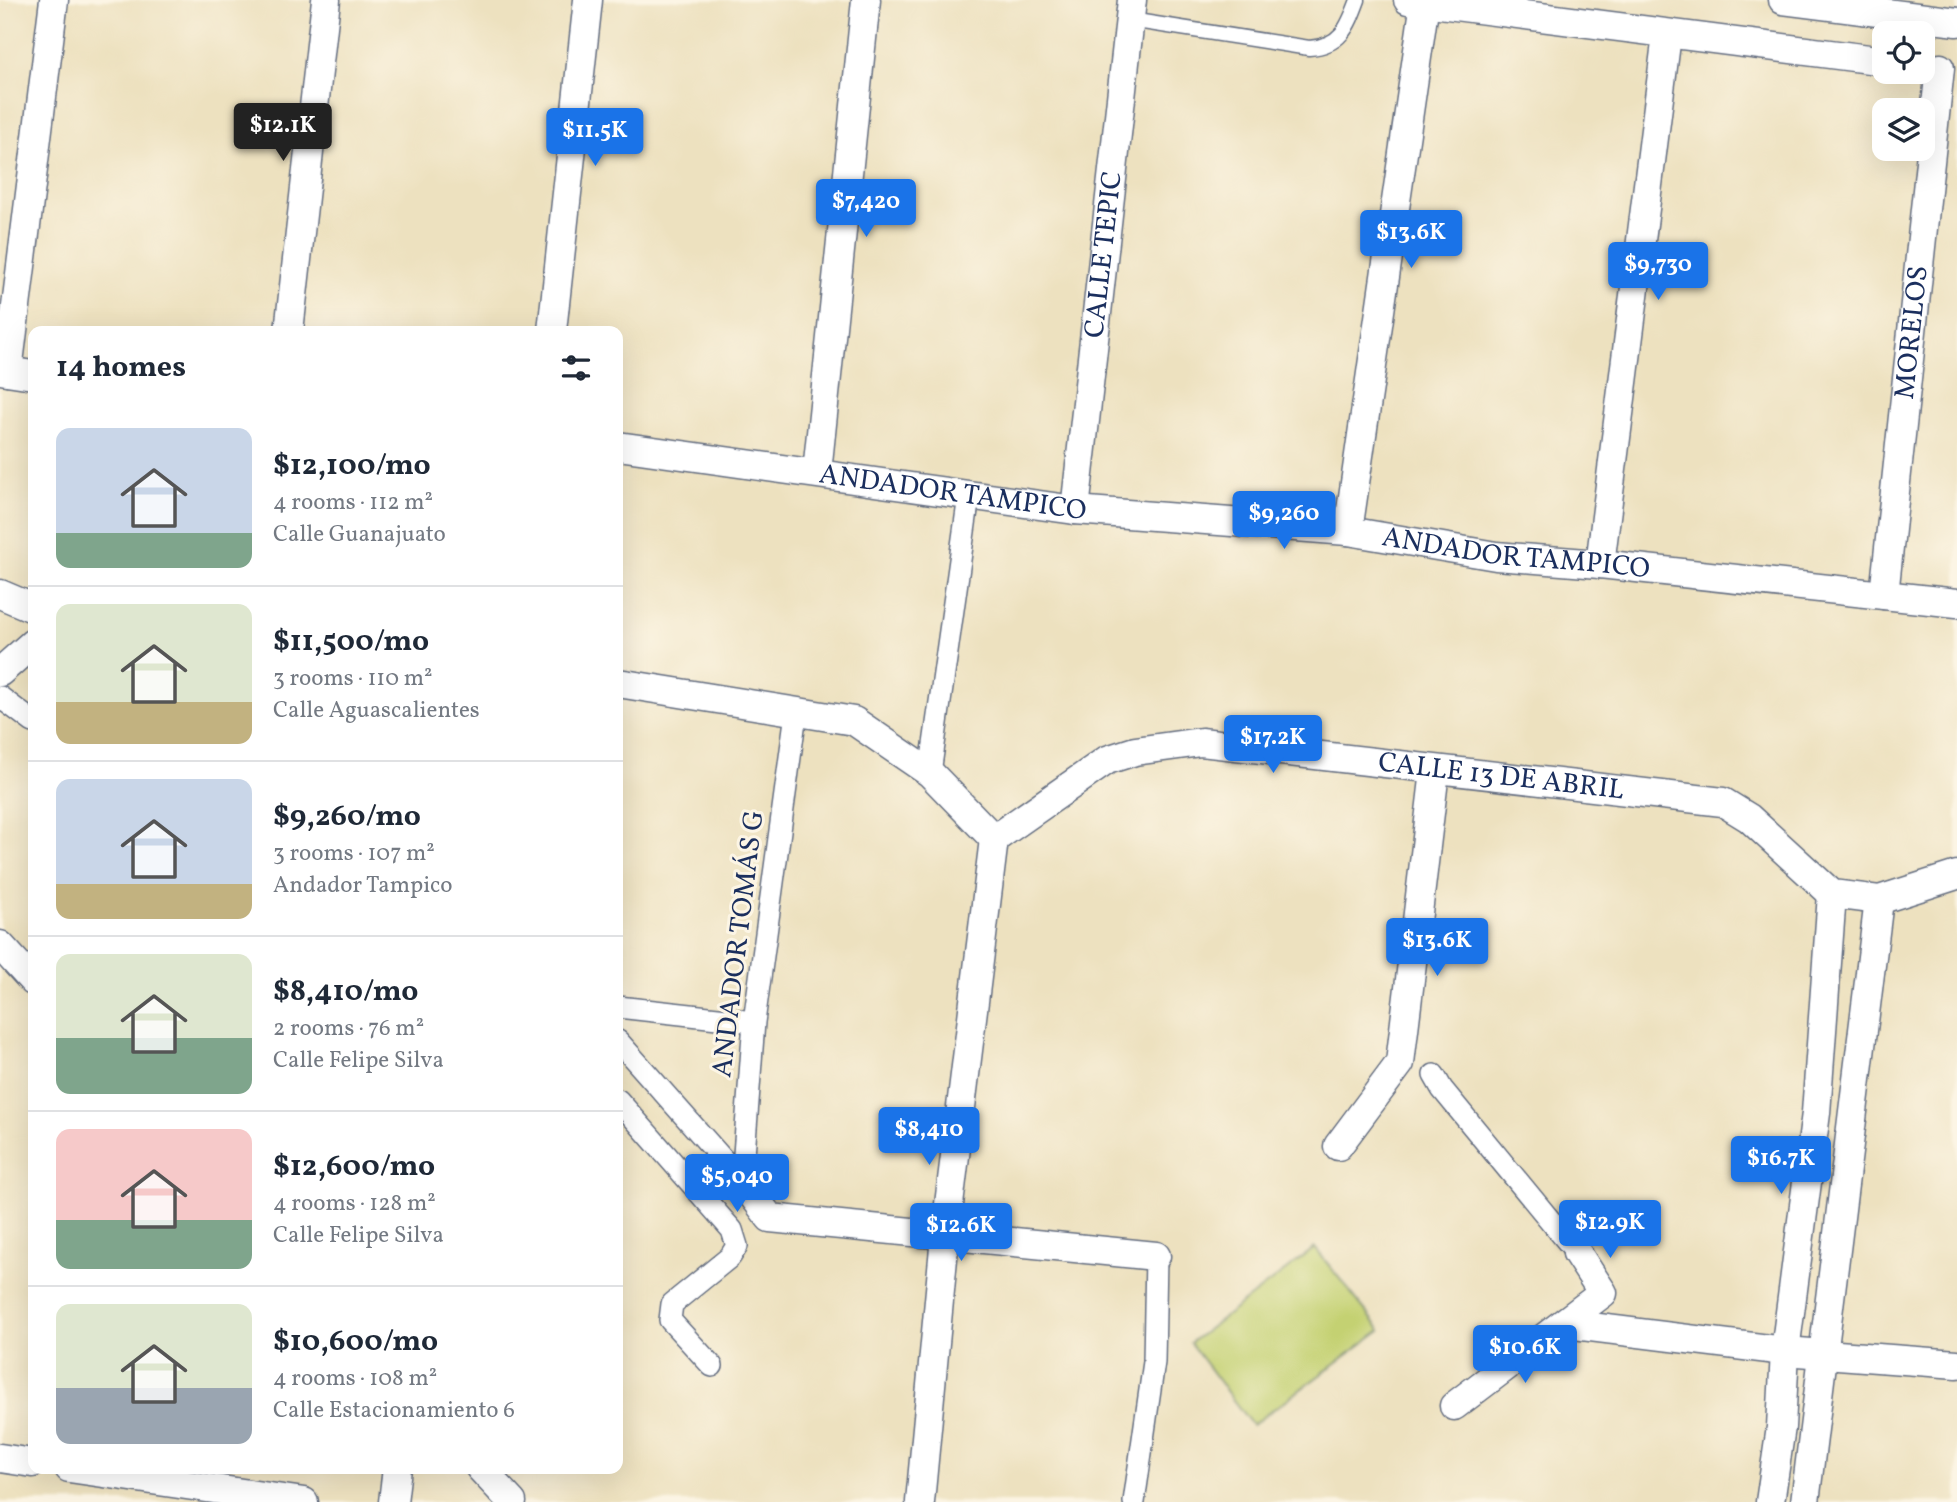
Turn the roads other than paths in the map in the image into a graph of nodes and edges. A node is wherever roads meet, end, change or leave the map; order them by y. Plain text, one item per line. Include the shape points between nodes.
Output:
1 (54, 0) edge
2 (326, 0) edge
3 (588, 0) edge
4 (866, 0) edge
5 (1358, 0) edge
6 (1783, 0) edge
7 (1416, 1) edge
8 (1891, 7) edge
9 (1131, 10) edge
10 (1957, 22) edge
11 (1667, 35) junction
12 (1872, 59) edge
13 (1940, 67) edge
14 (290, 326) edge
15 (553, 326) edge
16 (14, 372) edge
17 (623, 447) edge
18 (817, 472) junction
19 (969, 496) junction
20 (1075, 510) junction
21 (1349, 531) junction
22 (1600, 564) junction
23 (0, 594) edge
24 (1884, 595) junction
25 (1957, 603) edge
26 (28, 606) edge
27 (28, 647) edge
28 (0, 672) edge
29 (623, 684) edge
30 (0, 697) edge
31 (796, 713) junction
32 (28, 718) edge
33 (1435, 771) junction
34 (930, 773) junction
35 (994, 838) junction
36 (1957, 875) edge
37 (1832, 894) junction
38 (1879, 900) junction
39 (0, 945) edge
40 (28, 976) edge
41 (623, 1008) edge
42 (754, 1022) junction
43 (623, 1047) edge
44 (1434, 1075) dead end
45 (623, 1106) edge
46 (1338, 1146) dead end
47 (742, 1181) junction
48 (945, 1237) junction
49 (1577, 1253) joint
50 (1156, 1256) joint
51 (1566, 1324) junction
52 (1786, 1351) junction
53 (1823, 1353) junction
54 (1957, 1364) edge
55 (712, 1366) dead end
56 (1454, 1406) dead end
57 (0, 1458) edge
58 (28, 1462) edge
59 (110, 1474) edge
60 (396, 1474) edge
61 (486, 1474) edge
62 (304, 1502) edge
63 (393, 1502) edge
64 (512, 1502) edge
65 (920, 1502) edge
66 (1134, 1502) edge
67 (1770, 1502) edge
68 (1805, 1502) edge

1 - 16 street
2 - 14 street
3 - 15 street
4 - 18 street
5 - 9 lane via 1347,31 1322,47 1309,48
6 - 8 street
7 - 11 street
7 - 21 street
8 - 10 street
9 - 20 street, CALLE TEPIC
11 - 12 street
11 - 22 street
13 - 24 street, MORELOS
17 - 18 street, ANDADOR TAMPICO
18 - 19 street, ANDADOR TAMPICO
19 - 20 street, ANDADOR TAMPICO
19 - 34 street
20 - 21 street, ANDADOR TAMPICO
21 - 22 street, ANDADOR TAMPICO via 1496,556
22 - 24 street, ANDADOR TAMPICO
23 - 26 street
24 - 25 street, ANDADOR TAMPICO
27 - 28 street
29 - 31 street
30 - 32 street
31 - 34 street via 854,721
31 - 42 street, ANDADOR TOMÁS G
33 - 35 street, CALLE 13 DE ABRIL via 1201,742 1135,751 1107,760
33 - 37 street, CALLE 13 DE ABRIL via 1723,802 1749,818
33 - 46 street via 1400,1063
34 - 35 street
35 - 48 street
36 - 38 street
37 - 38 street
37 - 52 street via 1816,1113
38 - 53 street
39 - 40 street
41 - 42 street
42 - 47 street, ANDADOR TOMÁS G
43 - 47 street
44 - 49 street
45 - 55 street via 732,1230 737,1246 730,1257 672,1304 670,1320
47 - 48 street via 770,1218
48 - 50 street
48 - 65 street
49 - 51 street via 1603,1293
50 - 66 street via 1154,1362
51 - 52 street
51 - 56 street
52 - 53 street
52 - 67 street
53 - 54 street
53 - 68 street
57 - 58 street
59 - 62 street
60 - 63 street
61 - 64 street

